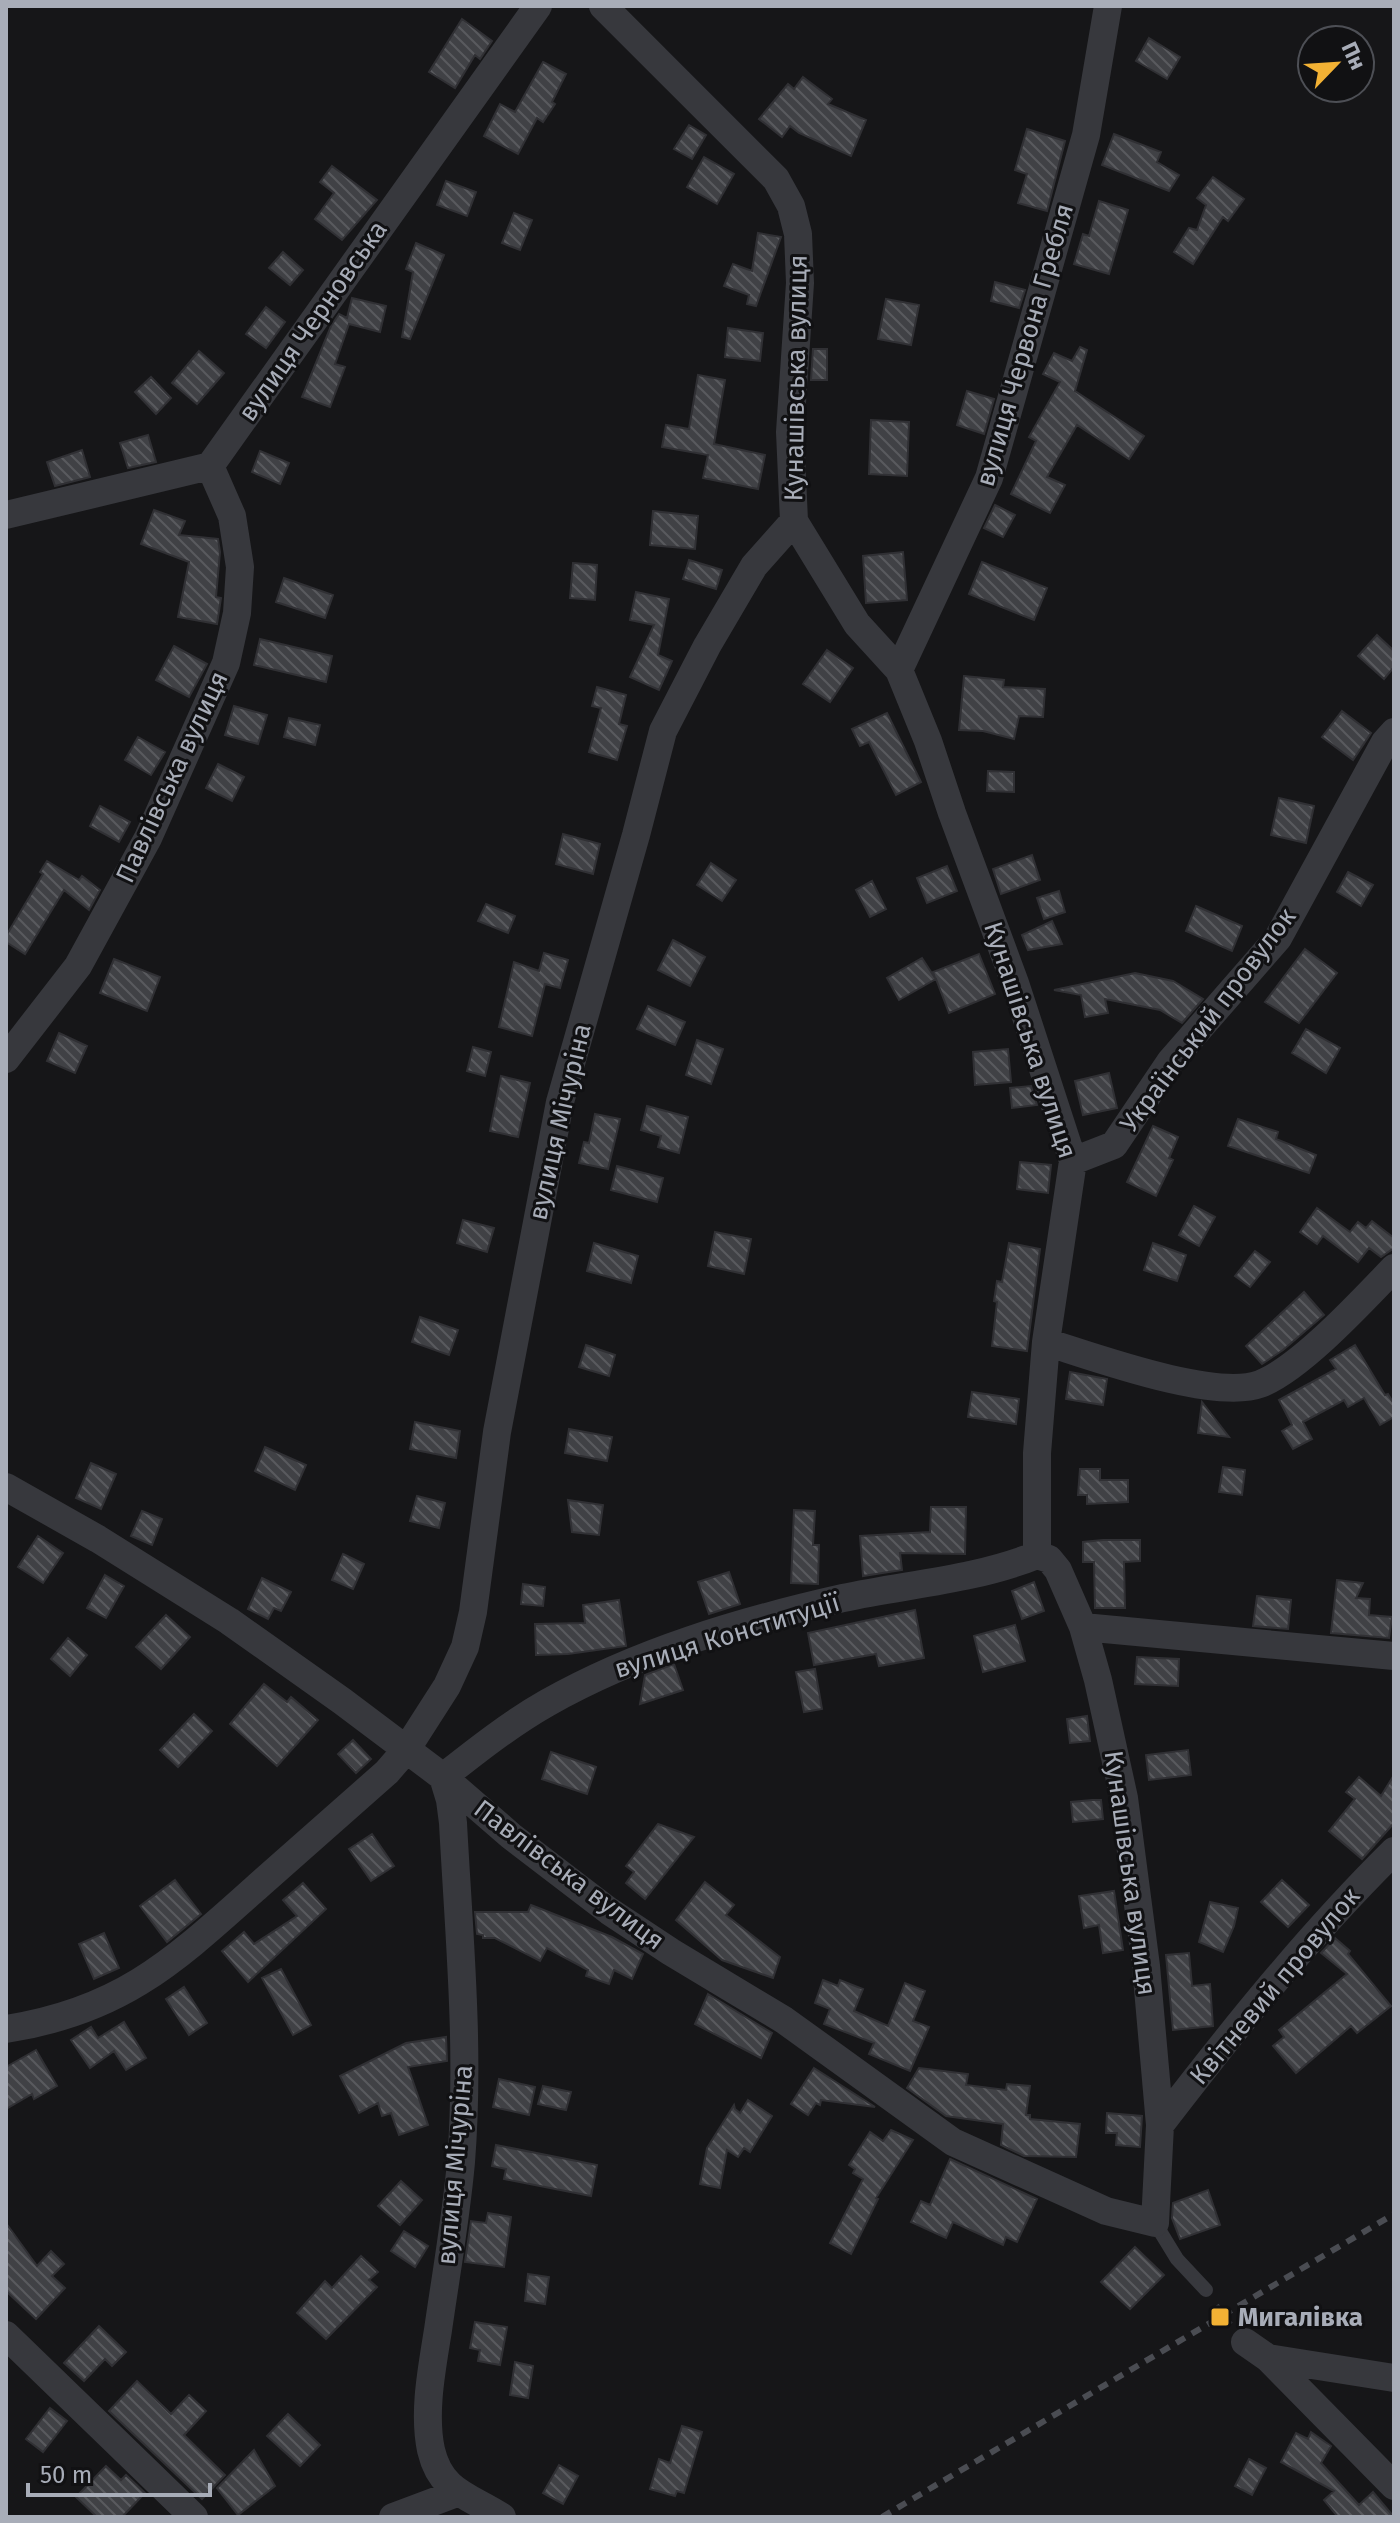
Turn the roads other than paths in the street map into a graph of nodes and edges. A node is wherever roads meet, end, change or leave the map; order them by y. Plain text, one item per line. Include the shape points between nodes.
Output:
1 (538, 6) edge
2 (603, 6) edge
3 (1108, 6) edge
4 (210, 466) junction
5 (6, 515) edge
6 (794, 521) junction
7 (899, 670) junction
8 (1394, 732) edge
9 (6, 1059) edge
10 (1073, 1161) junction
11 (1394, 1268) edge
12 (1046, 1342) junction
13 (6, 1487) edge
14 (1037, 1555) junction
15 (1083, 1627) junction
16 (1394, 1656) edge
17 (406, 1750) junction
18 (443, 1777) junction
19 (1394, 1851) edge
20 (6, 2029) edge
21 (1160, 2125) junction
22 (1155, 2223) junction
23 (1206, 2290) road end
24 (6, 2335) edge
25 (1245, 2342) road end
26 (1268, 2358) junction
27 (1394, 2378) edge
28 (437, 2468) junction
29 (1394, 2486) edge
30 (457, 2493) junction
31 (426, 2504) junction
32 (194, 2517) edge
33 (393, 2517) edge
34 (502, 2517) edge

1 - 4 street, вулиця Черновська
2 - 6 street, Кунашівська вулиця via 776,179 791,206 800,283 790,432
3 - 7 street, вулиця Червона Гребля via 1086,135 989,478
4 - 5 street
4 - 9 street, Павлівська вулиця via 232,516 240,567 226,663 148,838 85,953
6 - 7 street, Кунашівська вулиця via 857,624
6 - 17 street, вулиця Мічуріна via 754,566 663,731 560,1102 497,1432 465,1647
7 - 10 street, Кунашівська вулиця via 1015,983
8 - 10 street, Український провулок via 1278,938 1170,1062 1114,1145
10 - 12 street, Кунашівська вулиця
11 - 12 street via 1294,1363 1247,1387 1218,1388 1140,1371
12 - 14 street, Кунашівська вулиця via 1037,1453
13 - 17 street, Павлівська вулиця via 229,1621
14 - 15 street, Кунашівська вулиця via 1058,1570
14 - 18 street, вулиця Конституції via 967,1576 779,1614 654,1653 545,1704
15 - 16 street
15 - 21 street, Кунашівська вулиця via 1132,1848
17 - 18 street, Павлівська вулиця
17 - 20 street via 152,1976 68,2016
18 - 22 street, Павлівська вулиця via 609,1911 784,2020 953,2142 1106,2211
18 - 28 street, вулиця Мічуріна via 453,1823 465,2088 457,2204 432,2368 429,2418
19 - 21 street, Квітневий провулок via 1294,1960
21 - 22 street, Кунашівська вулиця
22 - 23 lane via 1177,2259
24 - 32 street
25 - 26 street
26 - 27 street
26 - 29 street
28 - 30 street, вулиця Мічуріна
28 - 31 street
30 - 31 street
30 - 34 street, вулиця Мічуріна
31 - 33 street

